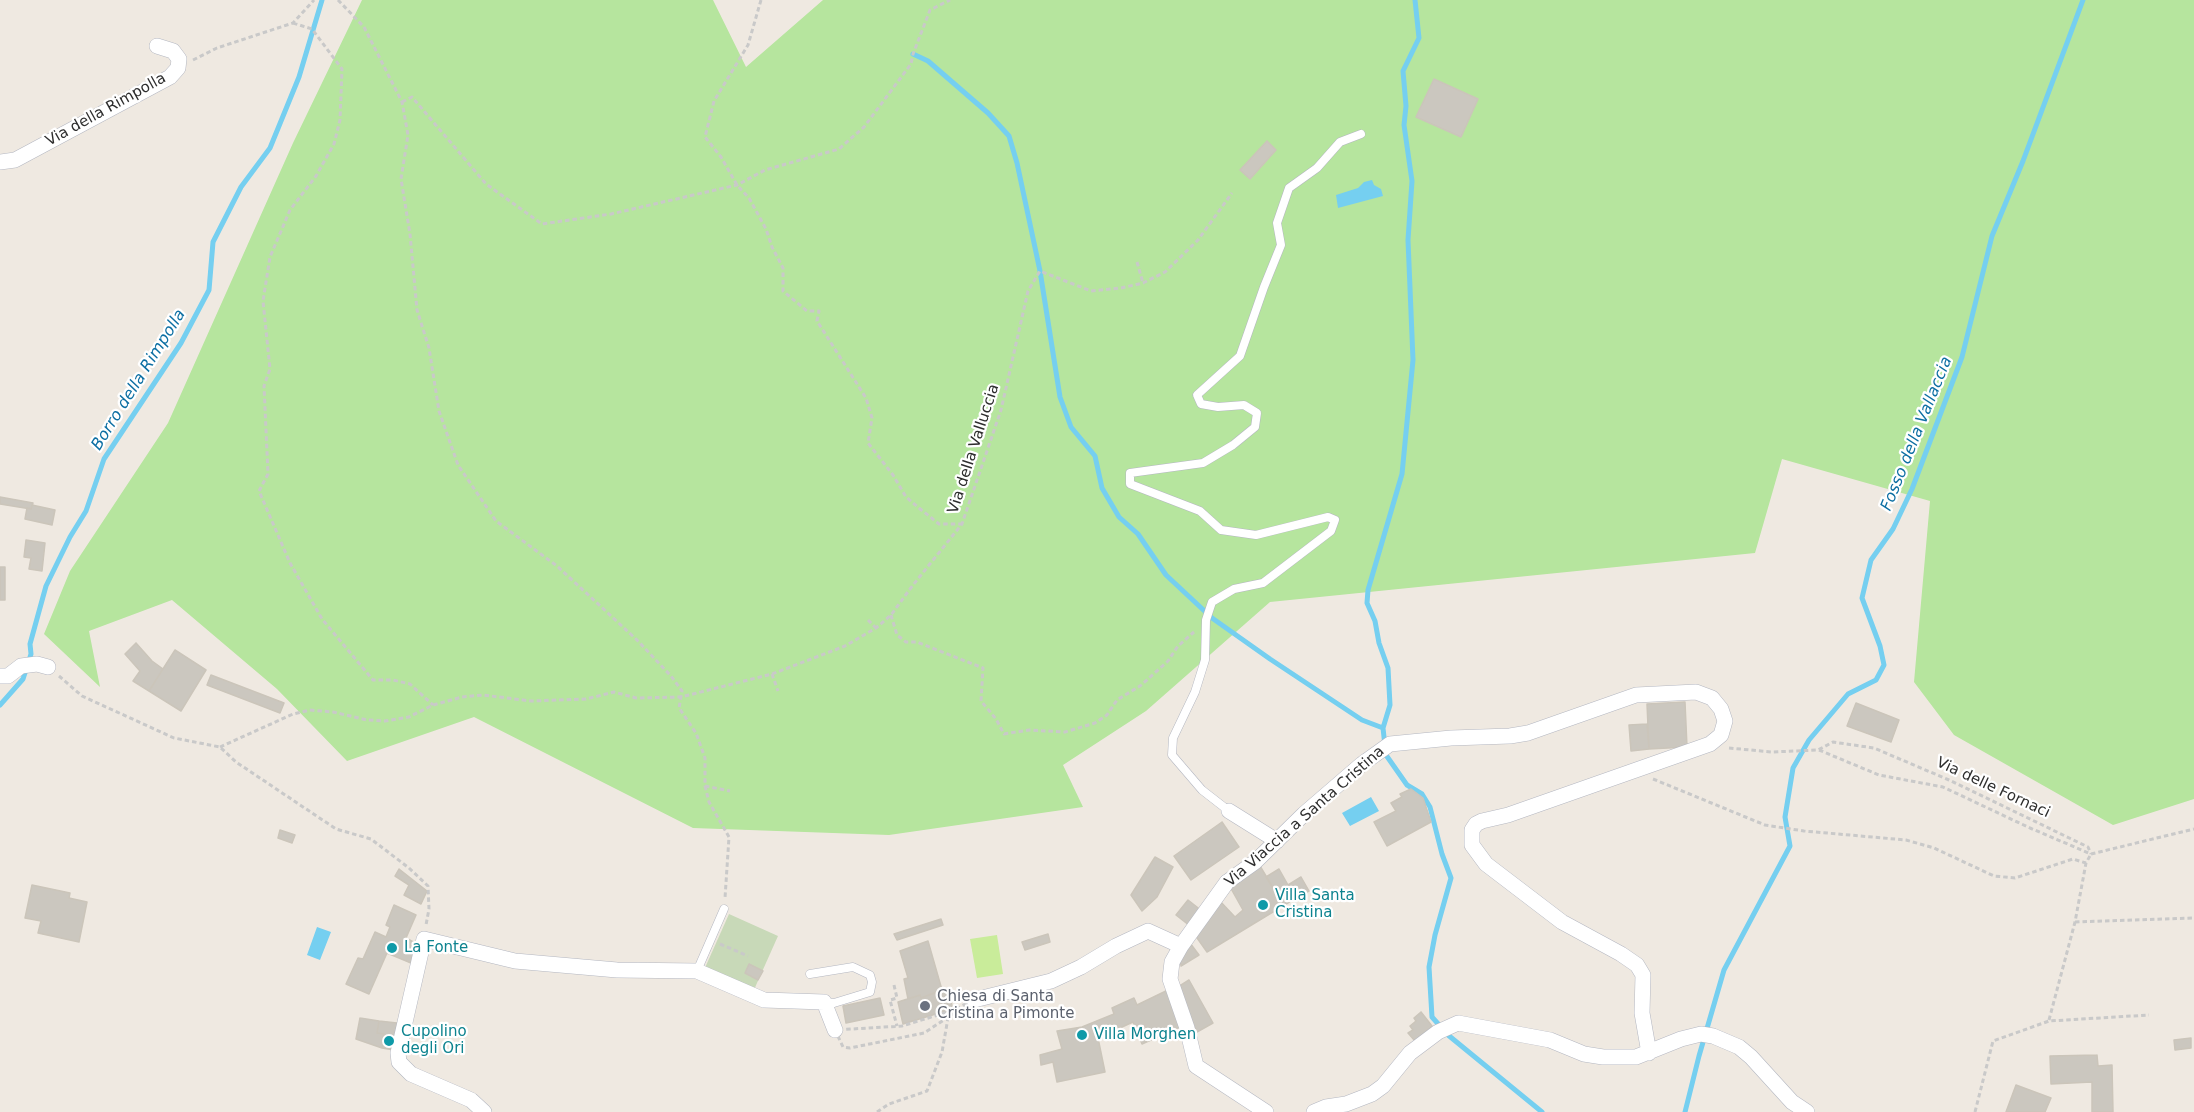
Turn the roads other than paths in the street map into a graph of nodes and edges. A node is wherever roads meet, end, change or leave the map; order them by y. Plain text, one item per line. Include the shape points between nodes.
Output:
1 (157, 46) dead end
2 (1361, 134) dead end
3 (0, 162) edge
4 (43, 665) road end
5 (0, 676) edge
6 (1229, 811) joint
7 (1277, 841) junction
8 (724, 909) road end
9 (1180, 946) junction
10 (697, 971) junction
11 (810, 974) dead end
12 (974, 1000) road end
13 (824, 1002) junction
14 (835, 1030) road end
15 (1649, 1053) junction
16 (484, 1112) edge
17 (1266, 1112) edge
18 (1314, 1112) edge
19 (1807, 1112) edge

1 - 3 street, Via della Rimpolla via 173,51 179,59 178,68 170,77 15,160
2 - 6 lane via 1340,142 1317,168 1289,188 1277,223 1281,245 1240,356 1197,395 1201,404 1244,405 1257,413 1255,427 1203,463 1130,473 1130,484 1200,512 1221,530 1256,535 1328,517 1335,520 1331,531 1263,582 1234,589 1212,602 1206,620 1204,660 1195,692 1173,738 1172,755 1202,790
4 - 5 street via 21,666 8,676
6 - 7 street
7 - 9 street, Via Viaccia a Santa Cristina via 1227,882
7 - 15 street, Via Viaccia a Santa Cristina via 1362,764 1390,744 1519,734 1636,695 1695,692 1712,698 1725,721 1721,735 1710,744 1482,821 1472,830 1472,845 1486,864 1541,908 1637,965 1643,975 1642,1013
8 - 10 lane
9 - 12 street via 1148,931 1051,981
9 - 17 street, Via Viaccia a Santa Cristina via 1172,962 1170,980 1196,1066
10 - 13 street via 764,1000
10 - 16 street via 617,970 515,961 424,939 399,1062 411,1074 471,1100
11 - 13 lane via 853,967 870,975 870,992 834,1003
13 - 14 street
15 - 18 street via 1603,1057 1550,1040 1458,1023 1442,1029 1410,1053 1372,1094
15 - 19 street via 1681,1039 1707,1035 1739,1047 1792,1102

